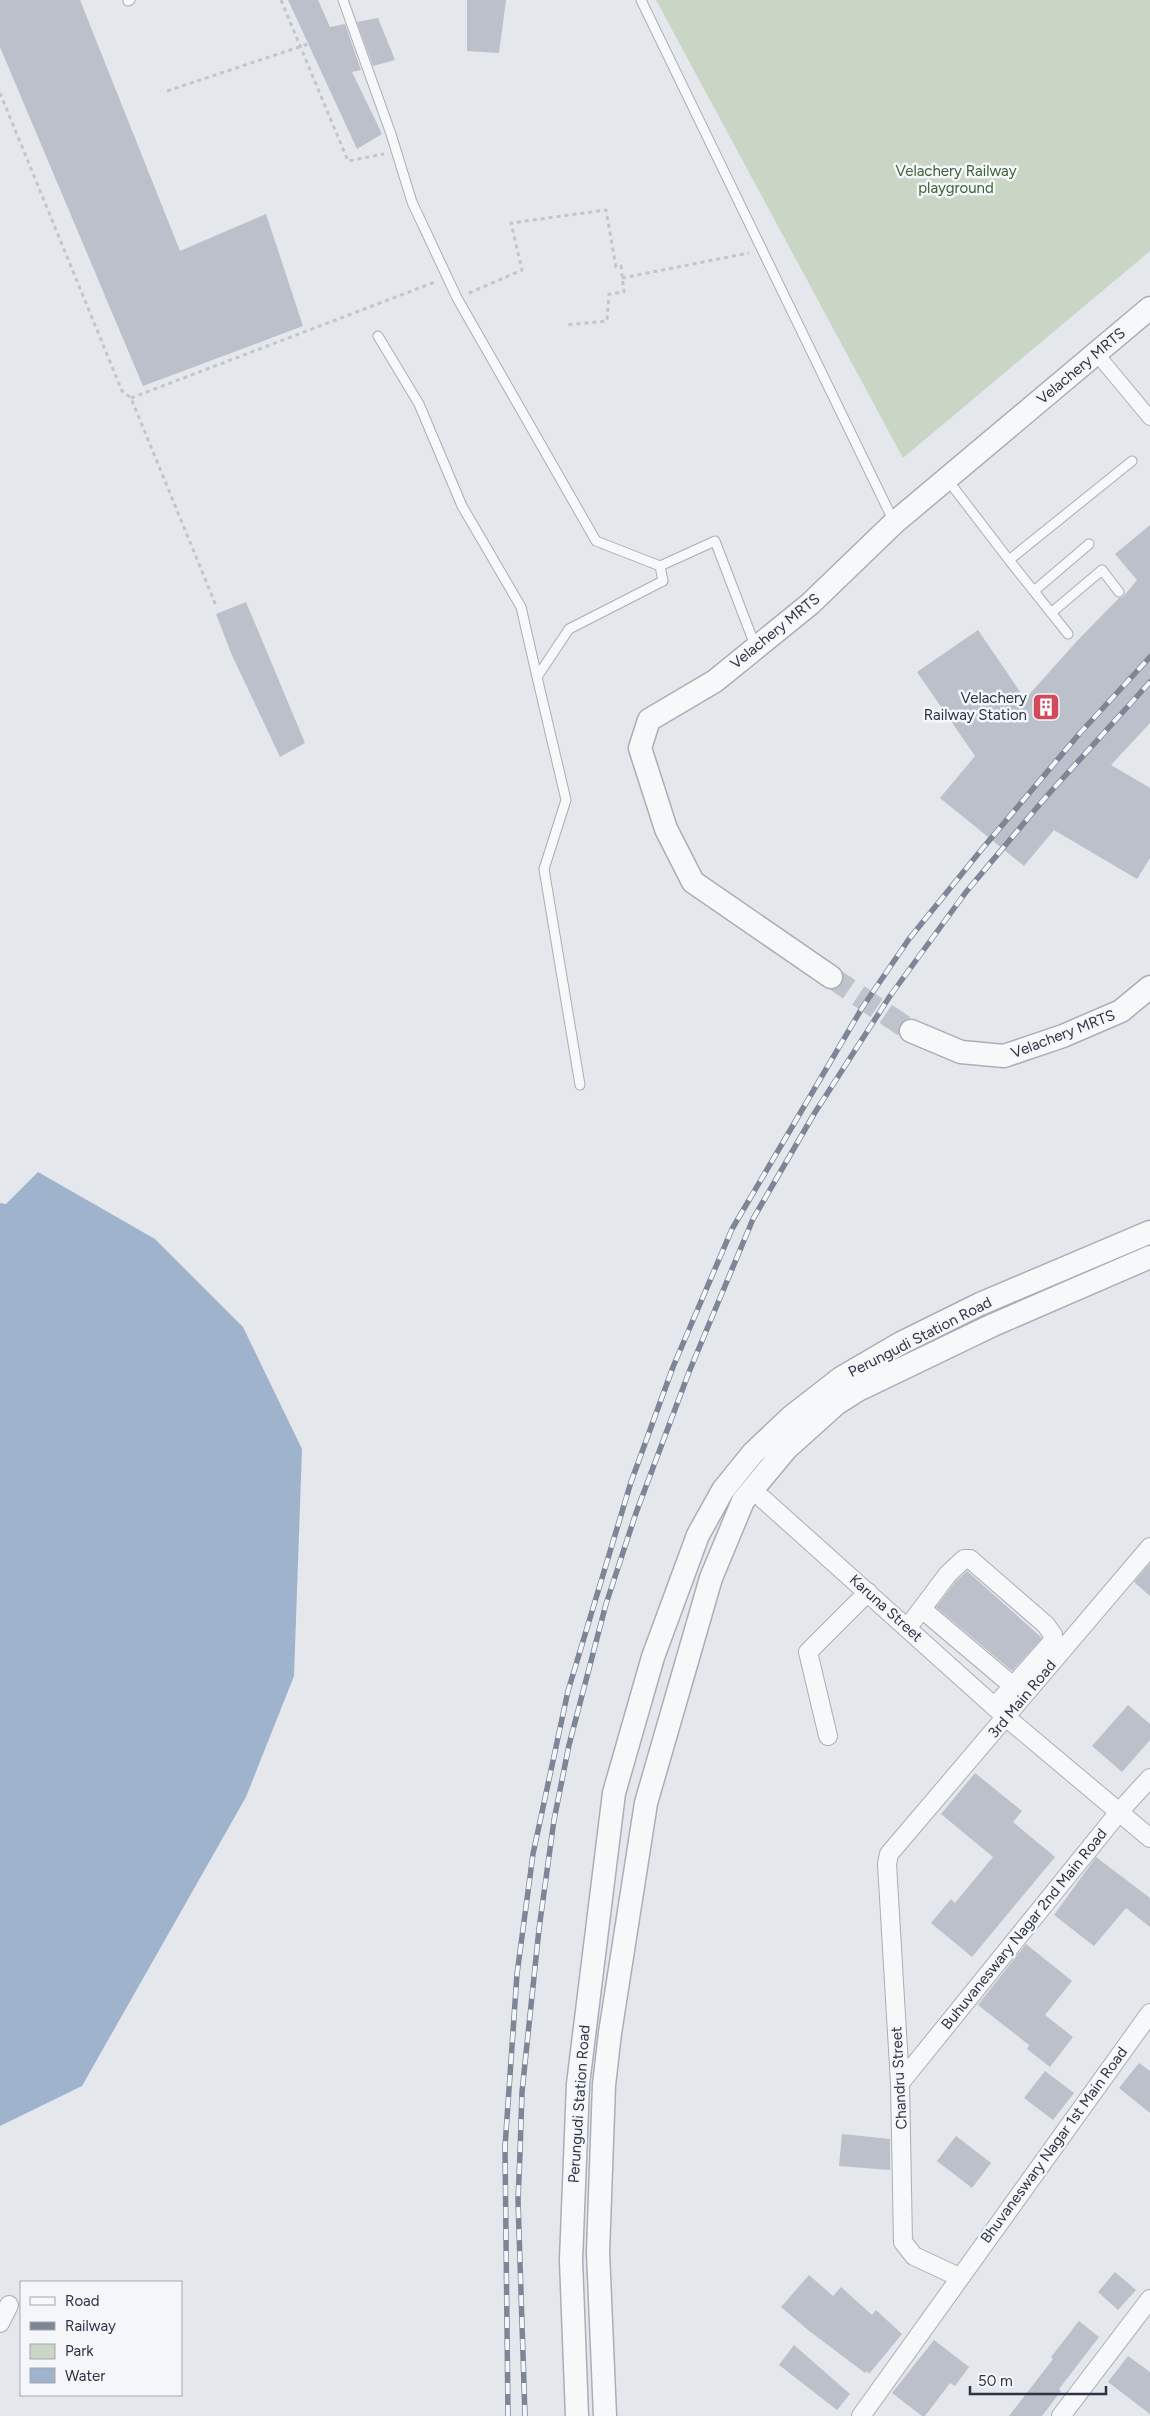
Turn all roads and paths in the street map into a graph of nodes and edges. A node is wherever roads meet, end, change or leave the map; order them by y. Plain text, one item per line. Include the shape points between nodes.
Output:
1 (281, 0) edge
2 (343, 0) edge
3 (641, 0) edge
4 (308, 44) dead end
5 (301, 47) junction
6 (167, 91) dead end
7 (0, 93) edge
8 (397, 152) junction
9 (762, 250) junction
10 (448, 277) junction
11 (622, 278) junction
12 (457, 298) junction
13 (1150, 308) edge
14 (566, 325) dead end
15 (378, 336) dead end
16 (1096, 353) junction
17 (131, 398) junction
18 (1150, 418) edge
19 (1132, 462) dead end
20 (947, 478) junction
21 (894, 523) junction
22 (1089, 544) dead end
23 (1009, 560) junction
24 (660, 566) junction
25 (1034, 591) junction
26 (1120, 592) dead end
27 (217, 608) dead end
28 (1051, 613) junction
29 (1068, 634) dead end
30 (756, 648) junction
31 (537, 677) junction
32 (831, 977) tunnel mouth
33 (1150, 987) edge
34 (911, 1031) tunnel mouth
35 (580, 1085) dead end
36 (1150, 1232) edge
37 (1150, 1257) edge
38 (763, 1499) dead end
39 (1150, 1546) edge
40 (868, 1592) junction
41 (922, 1609) junction
42 (908, 1627) junction
43 (952, 1634) junction
44 (935, 1652) junction
45 (992, 1668) junction
46 (1013, 1686) junction
47 (974, 1688) junction
48 (1001, 1712) junction
49 (828, 1736) dead end
50 (1150, 1778) edge
51 (1119, 1812) junction
52 (1150, 1838) edge
53 (892, 1849) joint
54 (1150, 2014) edge
55 (900, 2083) junction
56 (959, 2277) junction
57 (1150, 2299) edge
58 (9, 2305) dead end
59 (0, 2323) edge
60 (577, 2416) edge
61 (604, 2416) edge
62 (861, 2416) edge
63 (1061, 2416) edge

1 - 5 path
2 - 8 lane
3 - 9 lane
4 - 5 path
5 - 6 path
5 - 8 path via 348,161
7 - 17 path via 122,391
8 - 10 lane via 412,202
9 - 11 path
9 - 21 lane
10 - 12 lane
10 - 17 path
11 - 12 path via 621,266 616,267 606,210 511,223 522,270
11 - 14 path via 624,292 609,294 607,321
12 - 24 lane via 596,541
13 - 16 street, Velachery MRTS
15 - 31 lane via 419,404 462,506 521,606
16 - 18 street
16 - 20 street, Velachery MRTS
17 - 27 path
19 - 23 lane
20 - 21 street, Velachery MRTS
20 - 23 lane
21 - 30 street, Velachery MRTS via 810,604
22 - 25 lane
23 - 25 lane
24 - 30 lane via 714,541
24 - 31 lane via 662,581 569,629
25 - 28 lane
26 - 28 lane via 1102,570
28 - 29 lane
30 - 32 street, Velachery MRTS via 715,681 649,720 640,748 666,829 693,882
31 - 35 lane via 566,800 544,869
33 - 34 street, Velachery MRTS via 1121,1011 1063,1036 1004,1056 961,1052
36 - 60 street, Perungudi Station Road via 980,1304 901,1343 841,1378 791,1417 753,1453 723,1490 698,1535 653,1657 614,1793 578,2084 571,2260
37 - 61 street, Perungudi Station Road via 993,1325 858,1390 836,1404 786,1449 743,1501 711,1578 646,1803 610,2033 604,2085 598,2252
38 - 40 street, Karuna Street
39 - 48 street, 3rd Main Road
40 - 42 street, Karuna Street
40 - 49 street via 808,1652
41 - 42 street
41 - 43 street
41 - 46 street via 948,1574 964,1559 970,1559 1046,1625 1053,1635 1052,1642
42 - 44 street, Karuna Street
43 - 44 street
43 - 45 street
44 - 47 street, Karuna Street
45 - 46 street
45 - 47 street
46 - 48 street
47 - 48 street, Karuna Street
48 - 51 street, Karuna Street
48 - 53 street, 3rd Main Road
50 - 51 street, Buhuvaneswary Nagar 2nd Main Road
51 - 52 street, Karuna Street
51 - 55 street, Buhuvaneswary Nagar 2nd Main Road
53 - 55 street, Chandru Street via 887,1864
54 - 56 street, Bhuvaneswary Nagar 1st Main Road
55 - 56 street, Chandru Street via 903,2242 914,2256
56 - 62 street, Bhuvaneswary Nagar 1st Main Road
57 - 63 street
58 - 59 street

